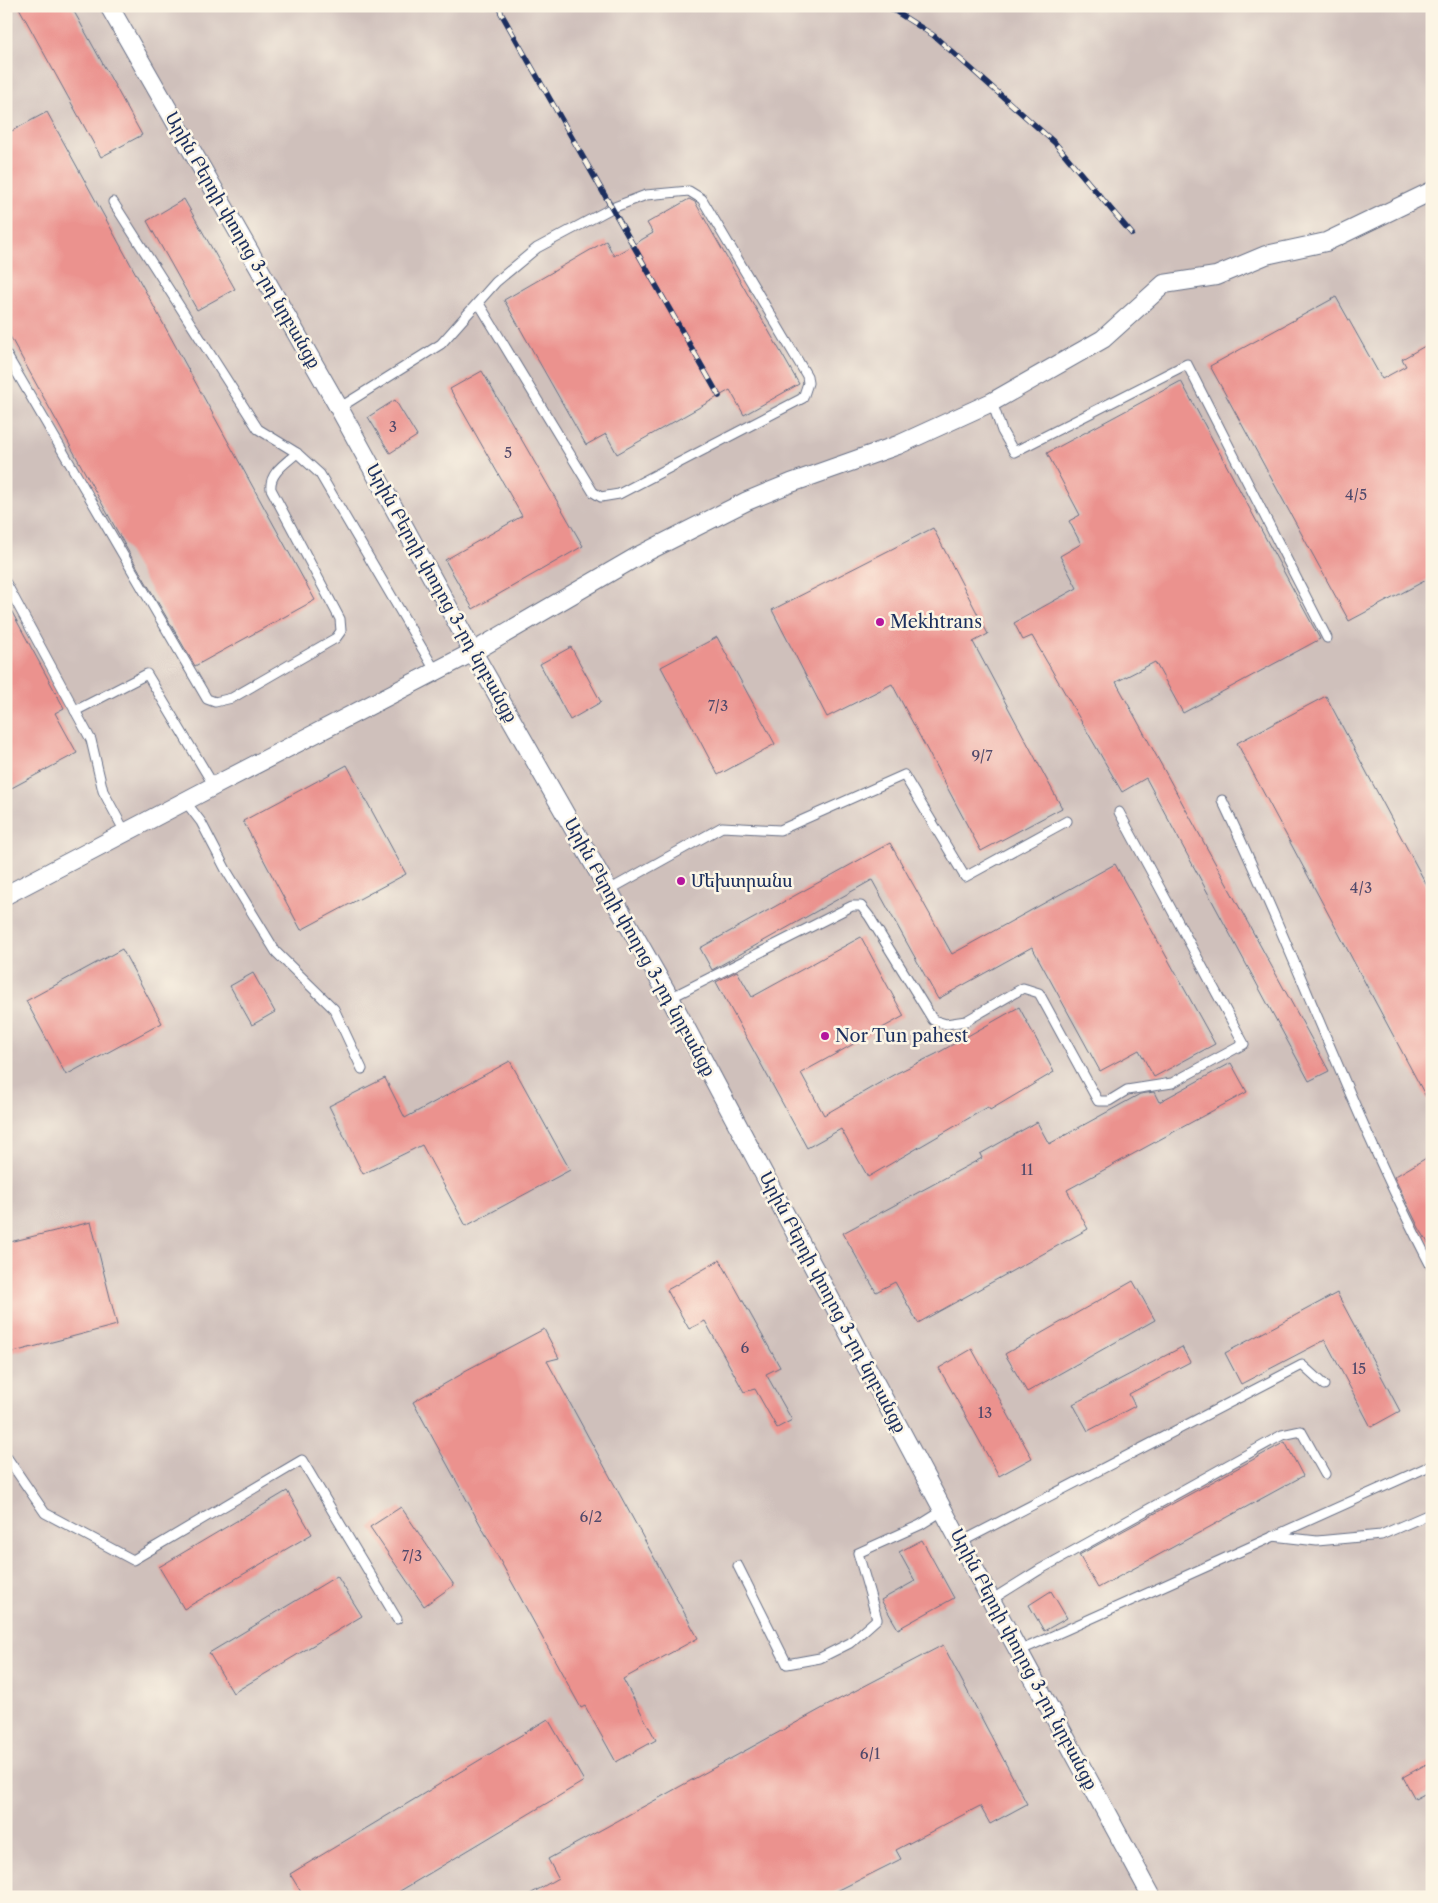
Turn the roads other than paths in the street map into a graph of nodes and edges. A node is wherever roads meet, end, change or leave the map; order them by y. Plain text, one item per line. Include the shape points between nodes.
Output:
1 (109, 6) edge
2 (1432, 190) edge
3 (113, 202) dead end
4 (478, 302) junction
5 (6, 354) edge
6 (992, 402) junction
7 (339, 408) junction
8 (297, 453) junction
9 (6, 583) edge
10 (1326, 638) dead end
11 (473, 652) junction
12 (436, 672) junction
13 (75, 711) junction
14 (214, 786) junction
15 (1222, 800) dead end
16 (185, 801) junction
17 (1119, 812) dead end
18 (1067, 821) dead end
19 (125, 832) junction
20 (609, 890) junction
21 (6, 895) edge
22 (670, 998) junction
23 (362, 1069) dead end
24 (1432, 1268) edge
25 (1324, 1385) dead end
26 (6, 1456) edge
27 (1432, 1464) edge
28 (1325, 1474) dead end
29 (944, 1510) junction
30 (1432, 1513) edge
31 (1273, 1536) junction
32 (961, 1542) junction
33 (738, 1566) dead end
34 (991, 1600) junction
35 (397, 1619) dead end
36 (1019, 1651) junction
37 (1152, 1897) edge

1 - 7 street, Արին Բերդի փողոց 3-րդ նրբանցք
2 - 6 street via 1326,242 1266,255 1216,276 1164,284 1103,339
3 - 8 lane via 258,429
4 - 4 lane via 496,282 537,248 612,208 646,194 689,191 702,199 807,376 808,383 803,398 619,494 601,497 593,492
4 - 7 lane via 441,344
5 - 8 lane via 207,699 216,702 232,698 336,638 340,631 340,619 271,489 274,475
6 - 10 lane via 1002,432 1014,452 1187,364
6 - 11 street via 898,445 747,501 638,556
7 - 11 street, Արին Բերդի փողոց 3-րդ նրբանցք
8 - 12 lane via 320,474
9 - 13 lane
11 - 12 street
11 - 20 street, Արին Բերդի փողոց 3-րդ նրբանցք
12 - 14 street
13 - 14 lane via 147,674
13 - 19 lane via 90,740 103,790
14 - 16 street
15 - 24 lane via 1256,871 1399,1205
16 - 19 street
16 - 23 lane via 201,822 276,952 334,1009
17 - 22 lane via 1244,1044 1172,1083 1127,1090 1109,1101 1098,1101 1039,993 1023,988 966,1021 946,1024 933,1020 861,906 852,906
18 - 20 lane via 964,877 904,775 780,830 722,827
19 - 21 street
20 - 22 street, Արին Բերդի փողոց 3-րդ նրբանցք
22 - 29 street, Արին Բերդի փողոց 3-րդ նրբանցք
25 - 32 lane via 1302,1365
26 - 35 lane via 45,1513 133,1560 302,1460
27 - 31 lane
28 - 34 lane via 1301,1431 1282,1435
29 - 32 street, Արին Բերդի փողոց 3-րդ նրբանցք
29 - 33 lane via 858,1553 877,1619 850,1643 820,1658 787,1664
30 - 31 lane via 1381,1535 1317,1541
31 - 36 lane
32 - 34 street, Արին Բերդի փողոց 3-րդ նրբանցք
34 - 36 street, Արին Բերդի փողոց 3-րդ նրբանցք
36 - 37 street, Արին Բերդի փողոց 3-րդ նրբանցք

